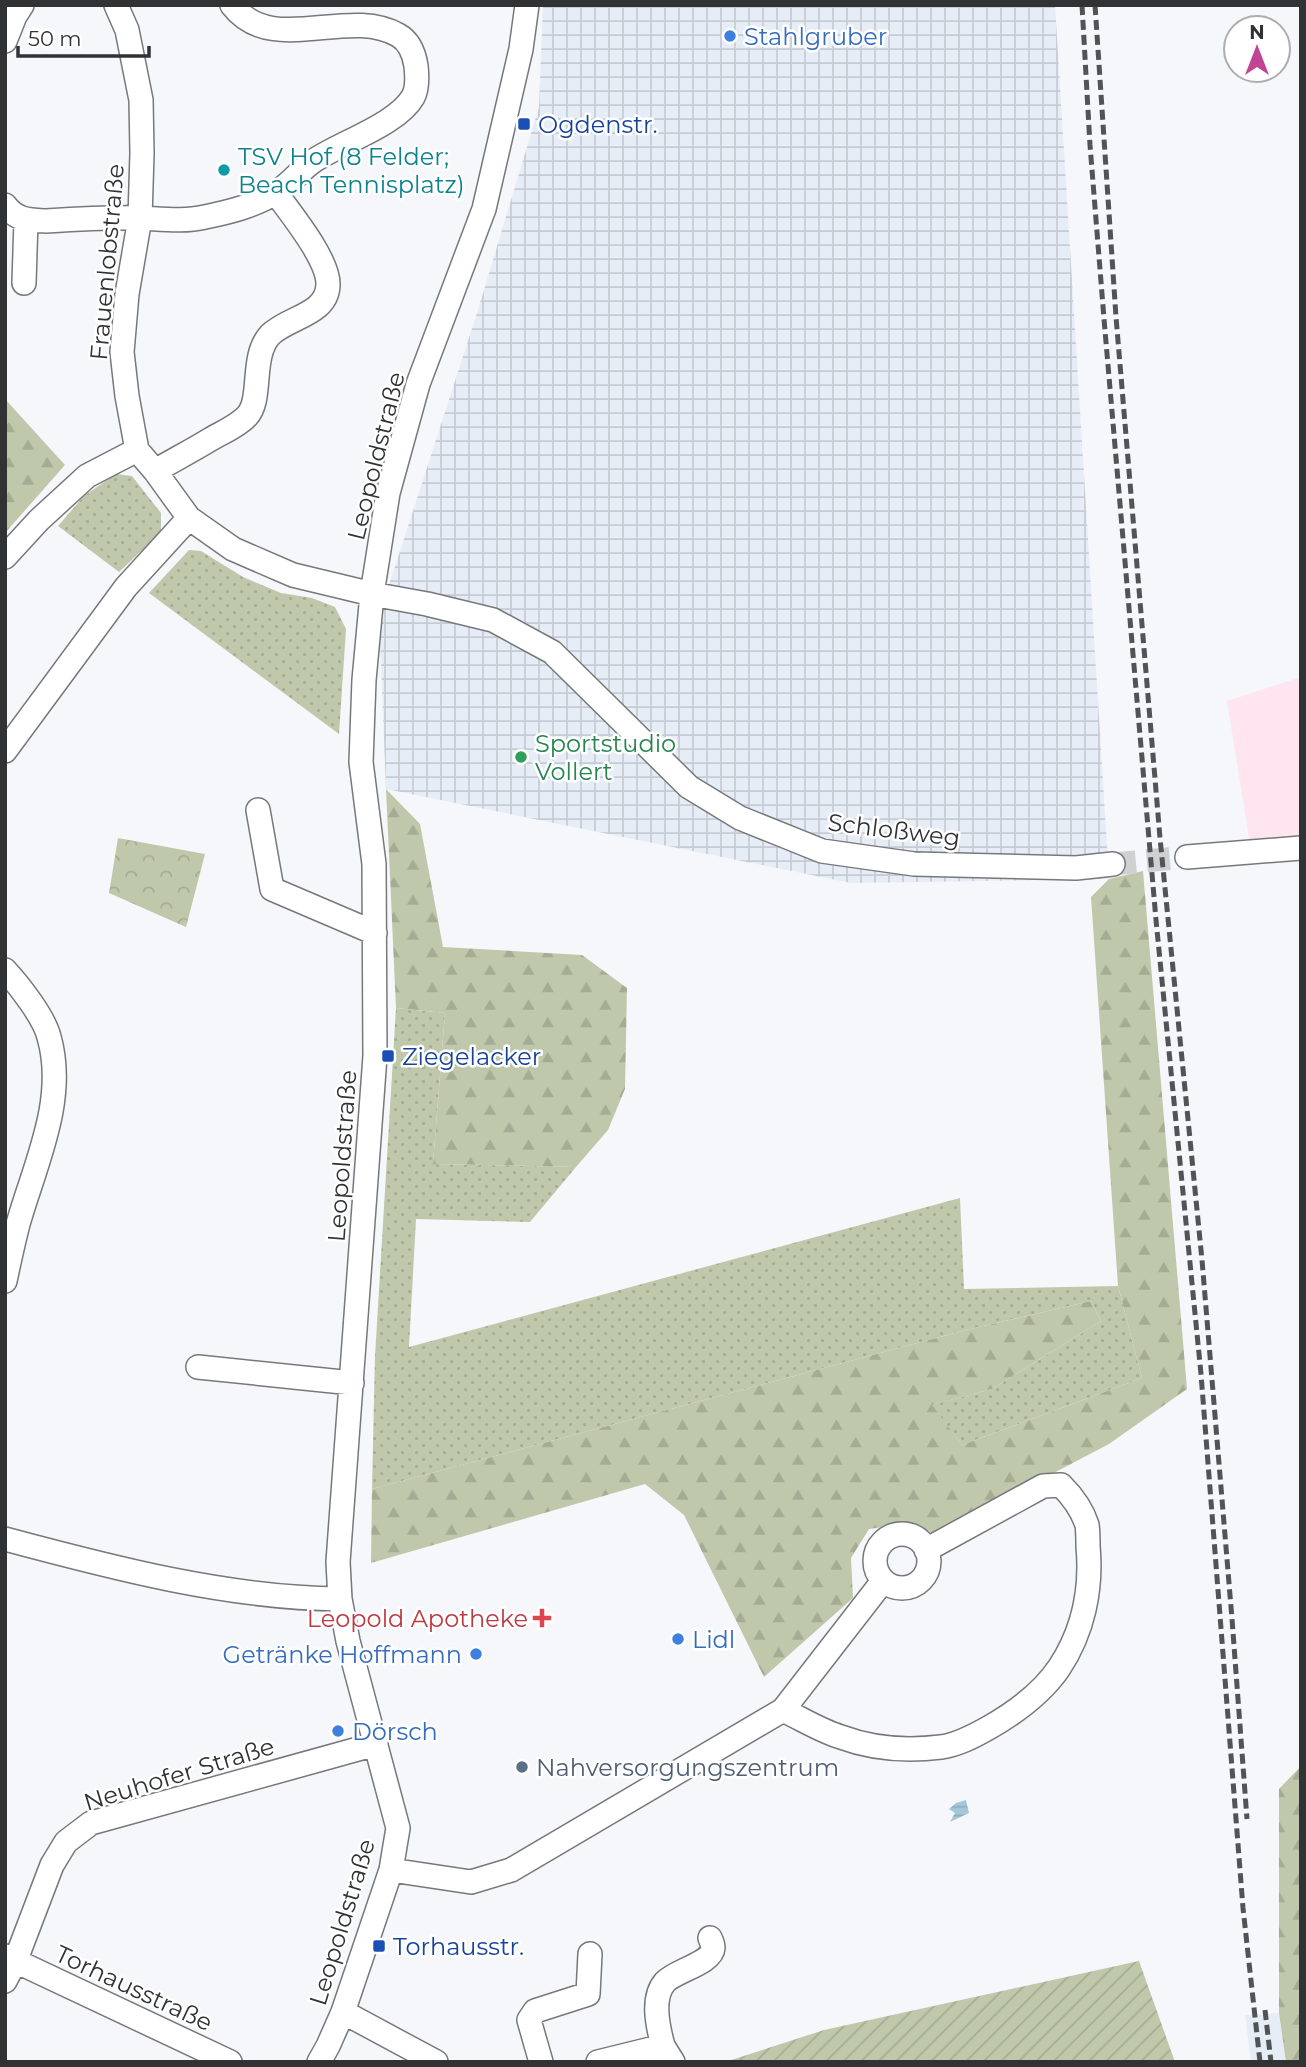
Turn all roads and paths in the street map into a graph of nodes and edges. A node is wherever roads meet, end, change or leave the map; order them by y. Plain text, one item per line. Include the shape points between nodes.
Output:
1 (22, 5) edge
2 (116, 5) edge
3 (232, 5) edge
4 (527, 5) edge
5 (5, 41) edge
6 (276, 193) junction
7 (5, 205) edge
8 (140, 218) junction
9 (26, 220) junction
10 (24, 284) dead end
11 (137, 450) junction
12 (155, 471) junction
13 (189, 518) junction
14 (5, 557) edge
15 (372, 594) junction
16 (5, 751) edge
17 (258, 810) dead end
18 (1301, 848) edge
19 (1187, 857) tunnel mouth
20 (1113, 864) tunnel mouth
21 (375, 933) junction
22 (5, 971) edge
23 (5, 1282) edge
24 (198, 1367) dead end
25 (352, 1382) junction
26 (5, 1539) edge
27 (926, 1550) junction
28 (883, 1581) junction
29 (340, 1599) junction
30 (783, 1710) junction
31 (376, 1744) junction
32 (391, 1870) junction
33 (710, 1938) dead end
34 (590, 1954) dead end
35 (9, 1967) edge
36 (343, 2012) junction
37 (668, 2054) edge
38 (230, 2062) edge
39 (319, 2062) edge
40 (436, 2062) edge
41 (541, 2062) edge
42 (598, 2062) edge

1 - 5 street
2 - 8 street, Frauenlobstraße via 127,30 141,100
3 - 6 street via 256,25 274,30 380,28 398,35 414,58 418,77 414,95 398,114 312,162
4 - 15 street, Leopoldstraße via 484,209 418,384 388,493
6 - 8 street via 201,218
6 - 12 street via 323,262 328,277 324,301 284,325 262,348 249,415
7 - 9 street
8 - 9 street
8 - 11 street, Frauenlobstraße via 121,352
9 - 10 street
11 - 12 street
11 - 14 street via 87,476
12 - 13 street
13 - 15 street via 233,549 293,575
13 - 16 street via 126,587
15 - 20 street, Schloßweg via 493,620 552,652 689,787 740,818 822,851 914,864 1076,868
15 - 21 street, Leopoldstraße via 361,762 374,864
17 - 21 street via 272,889
18 - 19 street
21 - 25 street, Leopoldstraße via 375,1056
22 - 23 street via 23,989 49,1035 55,1079 48,1130
24 - 25 street
25 - 29 street, Leopoldstraße via 338,1562
26 - 29 street via 108,1567 240,1591
27 - 28 street via 927,1570 918,1583 906,1588
27 - 28 street via 908,1535 892,1536 880,1544 874,1558
27 - 30 street via 1043,1486 1061,1485 1076,1501 1087,1525 1087,1604 1059,1668 1037,1694 1006,1718 944,1747 874,1746 840,1737
28 - 30 street
29 - 31 street, Leopoldstraße
30 - 32 street via 511,1870 471,1882
31 - 32 street, Leopoldstraße via 398,1828
31 - 35 street, Neuhofer Straße via 91,1823 66,1842 52,1865
32 - 36 street, Leopoldstraße
33 - 37 street via 712,1952 705,1960 677,1973 660,1990 657,2026
34 - 41 street via 588,1994 535,2011 530,2020
35 - 38 street, Torhausstraße
36 - 39 street, Leopoldstraße
36 - 40 street
37 - 42 street

